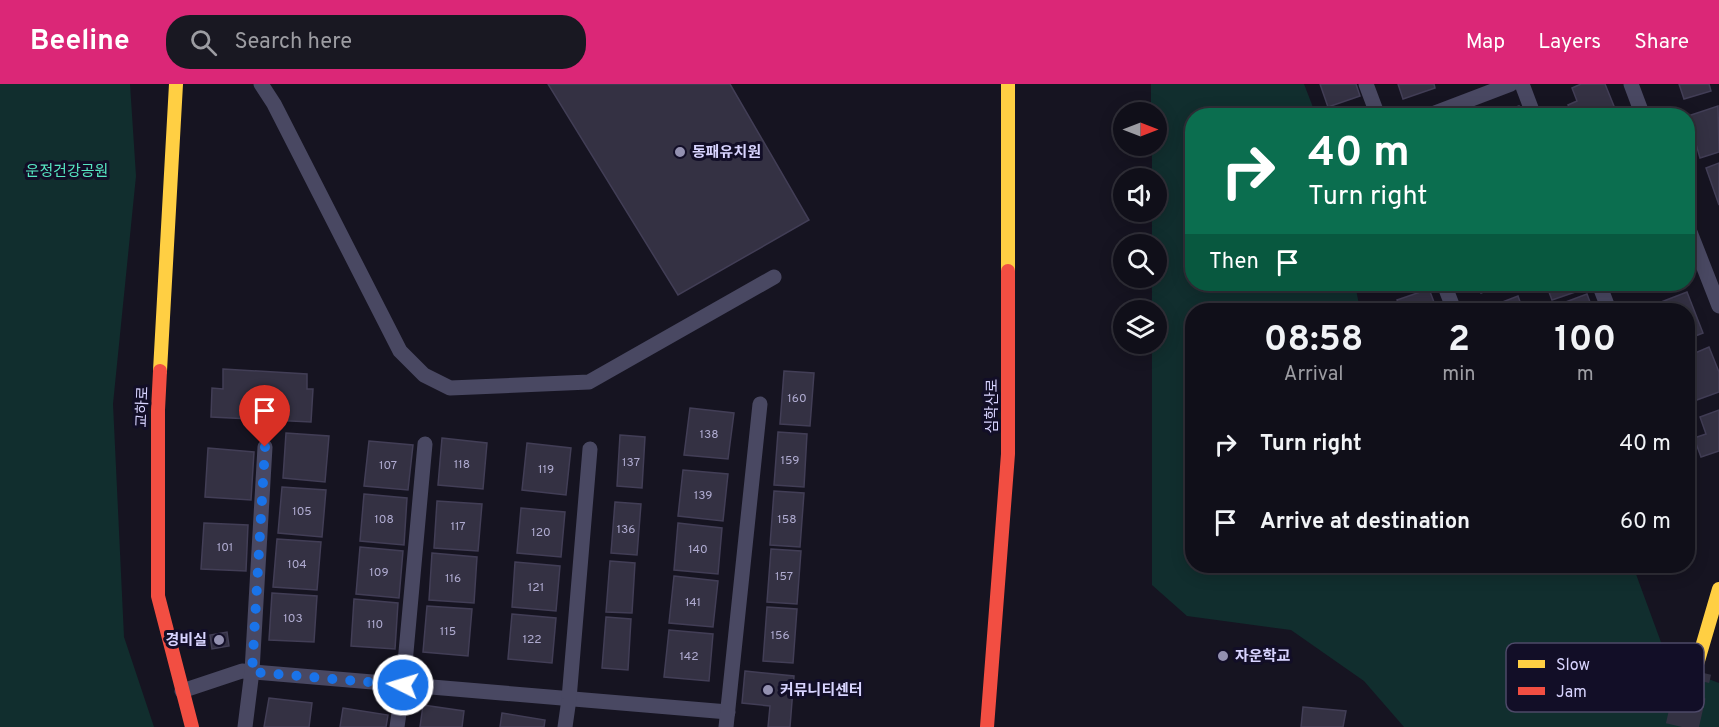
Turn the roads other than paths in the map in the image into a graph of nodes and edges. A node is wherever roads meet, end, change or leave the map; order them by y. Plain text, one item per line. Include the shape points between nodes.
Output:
1 (176, 84) edge
2 (261, 84) edge
3 (1008, 84) edge
4 (1366, 84) edge
5 (1510, 84) edge
6 (1522, 84) edge
7 (1631, 84) edge
8 (1375, 108) edge
9 (1448, 108) edge
10 (1531, 108) edge
11 (1640, 108) edge
12 (1695, 245) edge
13 (774, 277) dead end
14 (1719, 306) edge
15 (759, 404) dead end
16 (425, 444) dead end
17 (265, 447) dead end
18 (590, 449) dead end
19 (1719, 589) edge
20 (1703, 643) edge
21 (252, 672) junction
22 (403, 685) junction
23 (182, 691) junction
24 (569, 699) junction
25 (727, 720) edge
26 (192, 727) edge
27 (245, 727) edge
28 (397, 727) edge
29 (564, 727) edge
30 (987, 727) edge

1 - 23 street, 교하로 via 158,410 158,596
2 - 13 lane via 400,351 424,375 450,388 589,382
3 - 30 street, 심학산로 via 1008,454
4 - 8 lane
5 - 9 lane
6 - 10 lane
7 - 11 lane
12 - 14 lane
15 - 25 lane
16 - 22 lane
17 - 21 lane
18 - 24 lane
19 - 20 street
21 - 22 lane
21 - 23 lane via 242,671
21 - 27 lane
22 - 24 lane
22 - 28 lane
23 - 26 street, 교하로
24 - 25 lane
24 - 29 lane

